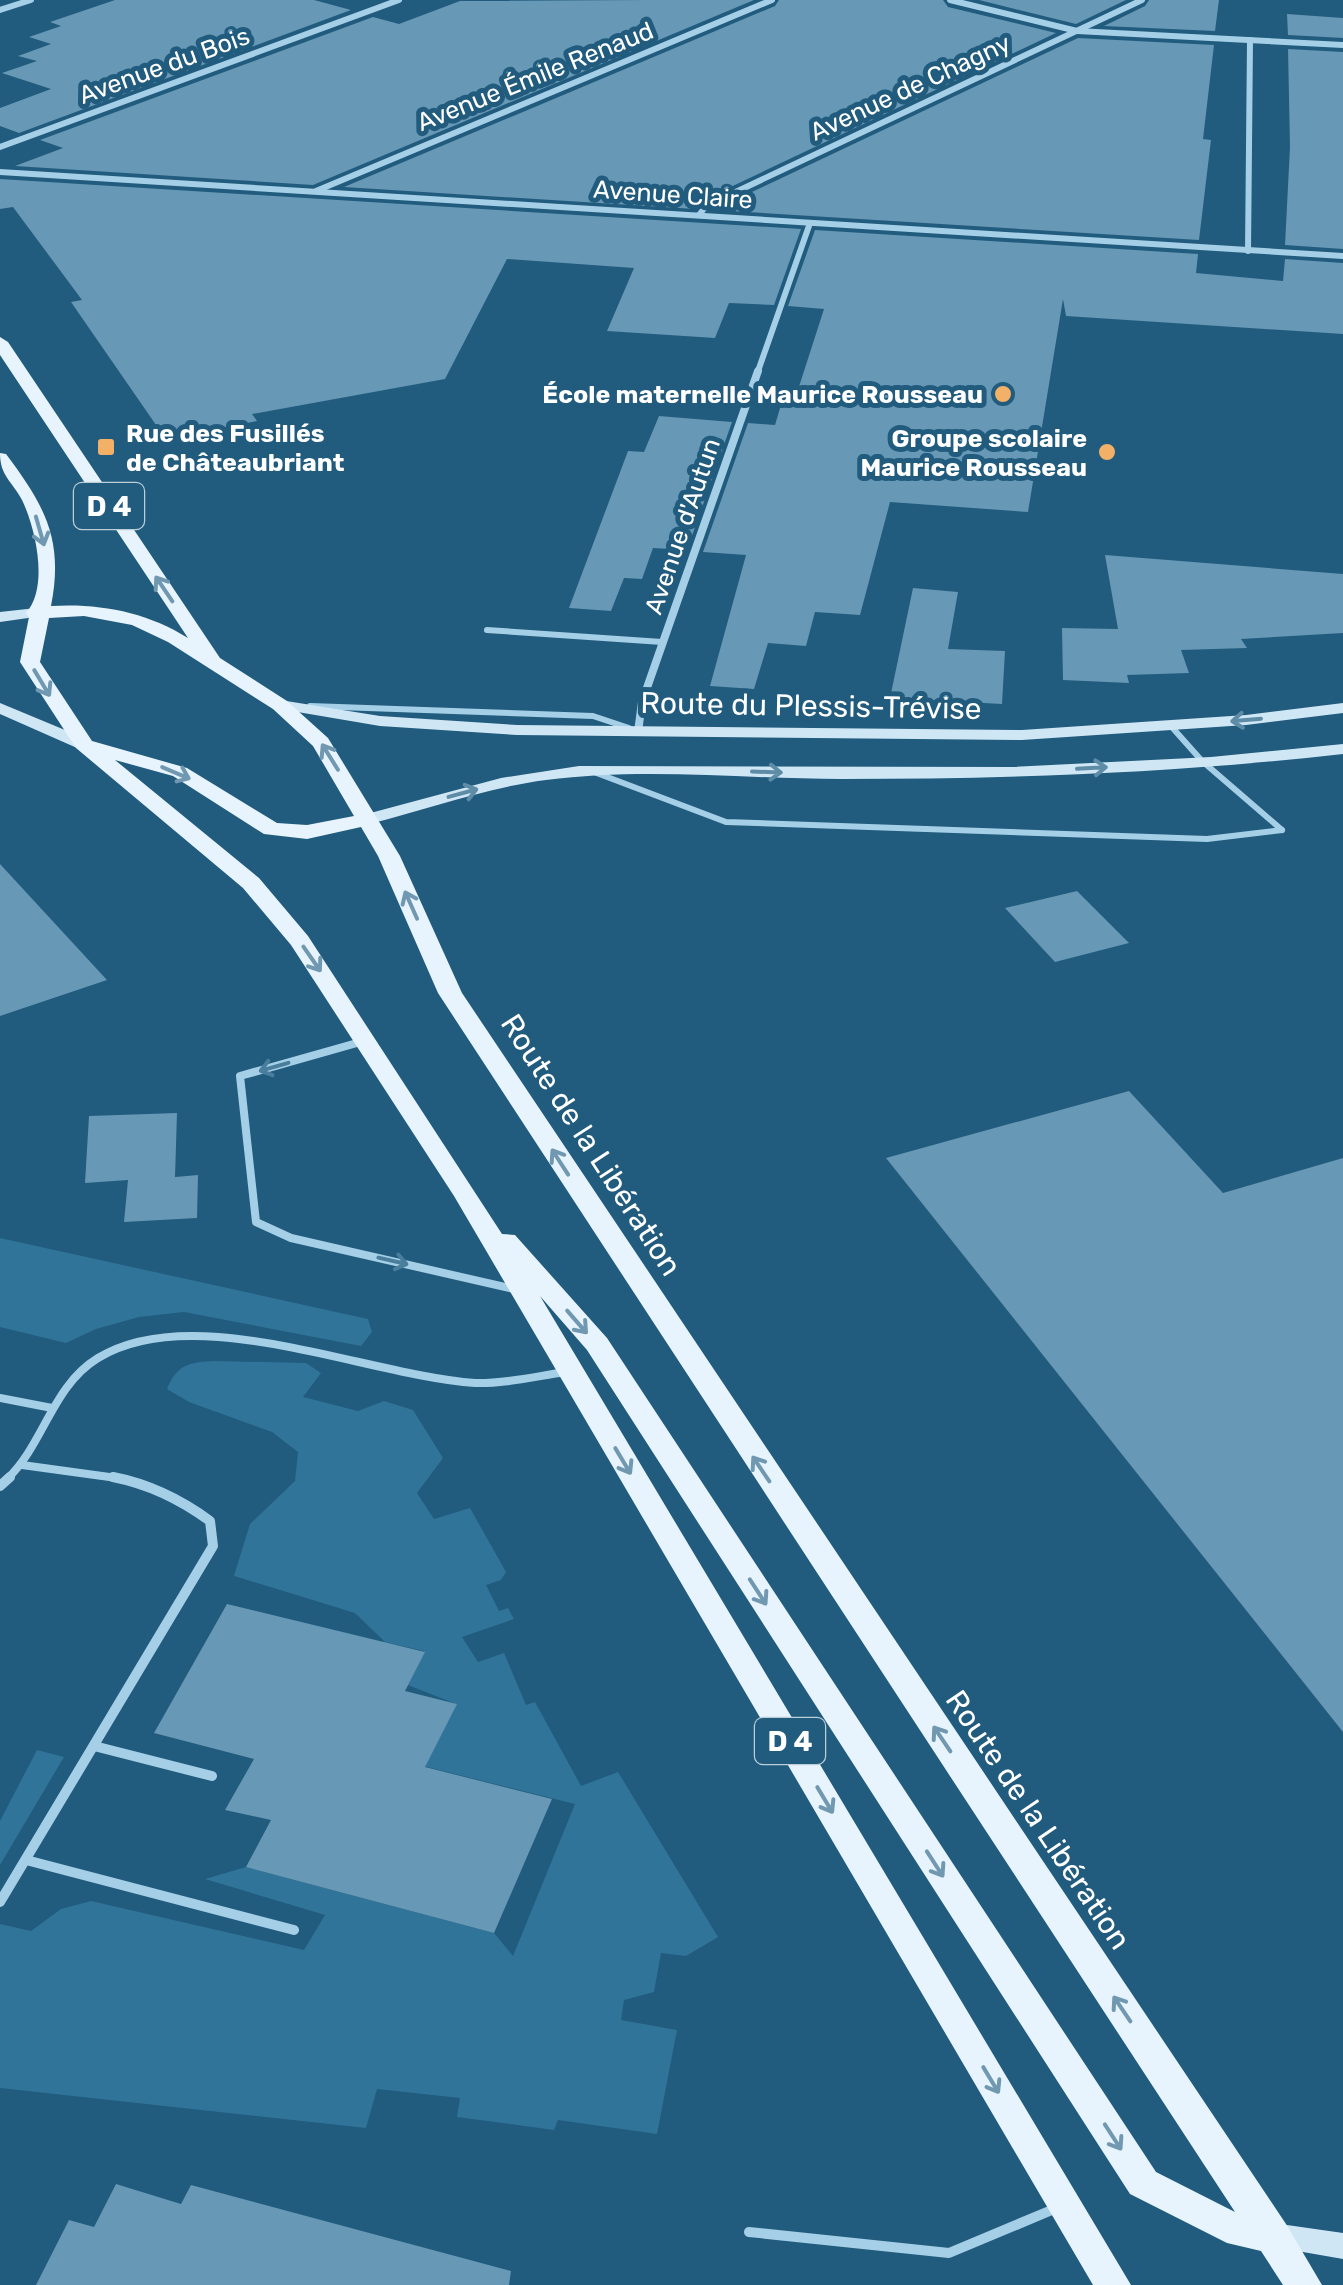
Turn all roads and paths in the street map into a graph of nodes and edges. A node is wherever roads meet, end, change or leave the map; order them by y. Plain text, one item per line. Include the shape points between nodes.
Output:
1 (30, 0) edge
2 (399, 0) edge
3 (772, 0) edge
4 (950, 0) edge
5 (1142, 0) edge
6 (0, 10) edge
7 (1077, 31) junction
8 (1250, 40) junction
9 (1343, 45) edge
10 (0, 147) edge
11 (0, 172) edge
12 (315, 192) junction
13 (699, 216) junction
14 (810, 223) junction
15 (1248, 251) junction
16 (1343, 256) edge
17 (0, 342) edge
18 (0, 458) edge
19 (7, 477) edge
20 (36, 613) junction
21 (0, 617) edge
22 (486, 630) dead end
23 (662, 642) junction
24 (220, 669) junction
25 (280, 706) junction
26 (0, 708) edge
27 (1343, 708) edge
28 (1170, 726) junction
29 (638, 732) junction
30 (83, 744) junction
31 (1343, 749) edge
32 (1202, 761) junction
33 (594, 772) junction
34 (369, 818) junction
35 (368, 1040) junction
36 (467, 1196) junction
37 (523, 1291) junction
38 (570, 1372) junction
39 (0, 1398) edge
40 (52, 1408) junction
41 (22, 1465) junction
42 (0, 1486) edge
43 (94, 1746) junction
44 (212, 1776) dead end
45 (26, 1860) junction
46 (0, 1902) edge
47 (294, 1930) dead end
48 (1065, 2205) junction
49 (749, 2232) dead end
50 (1273, 2236) junction
51 (1343, 2246) edge
52 (1113, 2285) edge
53 (1304, 2285) edge

1 - 6 street
2 - 10 street, Avenue du Bois
3 - 12 street, Avenue Émile Renaud
4 - 7 street
5 - 7 street, Avenue de Chagny
7 - 8 street
7 - 13 street, Avenue de Chagny via 706,206
8 - 9 street
8 - 15 street
11 - 12 street, Avenue Claire
12 - 13 street, Avenue Claire
13 - 14 street, Avenue Claire
14 - 15 street, Avenue Claire
14 - 23 street, Avenue d'Autun
15 - 16 street, Avenue Claire
24 -> 17 main road, Route de la Libération / D 4
18 - 19 main road, D 4
19 -> 20 main road, D 4 via 31,500 44,539 48,572
20 - 21 main road
20 - 24 main road via 84,610 137,620
20 -> 30 main road, D 4 via 30,662
22 - 23 lane
23 - 29 street, Avenue d'Autun
24 - 25 main road, Route de la Libération / D 4
25 - 29 main road, Route du Plessis-Trévise via 396,723
34 -> 25 main road, Route de la Libération / D 4 via 321,742
26 - 30 main road
27 -> 28 main road, Route du Plessis-Trévise
28 - 29 main road, Route du Plessis-Trévise via 1022,735
28 - 32 lane
30 -> 34 main road via 180,772 272,828 307,832
30 -> 35 main road, D 4 via 250,883 300,941
31 - 32 main road
33 -> 32 main road via 1025,772
32 - 33 lane via 1282,830 1207,839 726,822
34 -> 33 main road via 481,788
50 -> 34 main road, Route de la Libération / D 4 via 450,992
35 - 36 main road, D 4
35 -> 37 lane via 240,1076 256,1222 290,1238
36 - 37 main road, D 4
36 -> 50 main road via 597,1344 1142,2183 1240,2232
37 - 38 main road, D 4
38 - 40 lane via 476,1383 236,1340 151,1338 98,1358
38 -> 48 main road, D 4
39 - 40 lane
40 - 41 lane
41 - 42 lane
41 - 43 lane via 158,1487 210,1522 212,1546
43 - 44 lane
43 - 45 lane
45 - 46 lane
45 - 47 lane
48 - 49 lane via 948,2254
48 - 52 main road, D 4
50 - 51 main road
50 - 53 main road, D 4

